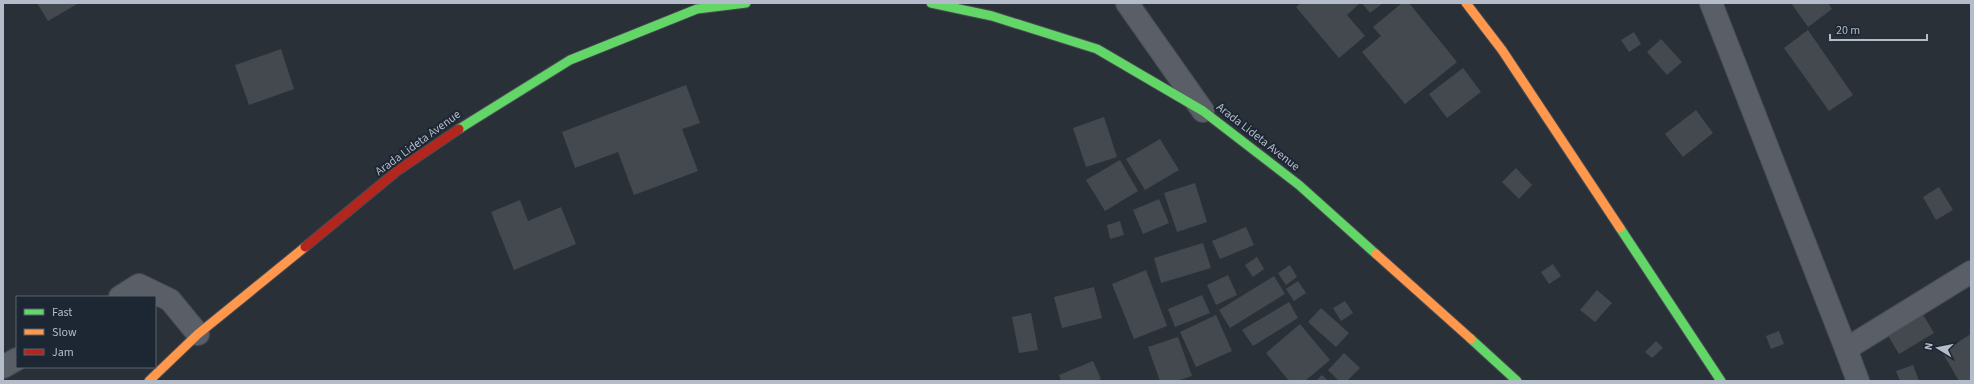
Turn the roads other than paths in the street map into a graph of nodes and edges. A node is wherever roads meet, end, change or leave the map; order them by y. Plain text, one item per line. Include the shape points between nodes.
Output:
1 (746, 3) edge
2 (931, 3) edge
3 (1127, 3) edge
4 (1466, 3) edge
5 (1711, 3) edge
6 (1203, 110) junction
7 (1971, 272) edge
8 (122, 296) edge
9 (198, 334) junction
10 (1846, 349) junction
11 (16, 360) edge
12 (3, 367) edge
13 (149, 381) edge
14 (1517, 381) edge
15 (1721, 381) edge
16 (1858, 381) edge

1 - 9 main road, Arada Lideta Avenue via 697,9 570,60 476,117 397,171
2 - 6 main road, Arada Lideta Avenue via 992,16 1098,49
3 - 6 street
4 - 15 main road via 1502,50
5 - 10 street
6 - 14 main road, Arada Lideta Avenue via 1299,185
7 - 10 street
8 - 9 street via 139,285 170,300
9 - 13 main road, Arada Lideta Avenue
10 - 16 street
11 - 12 street

